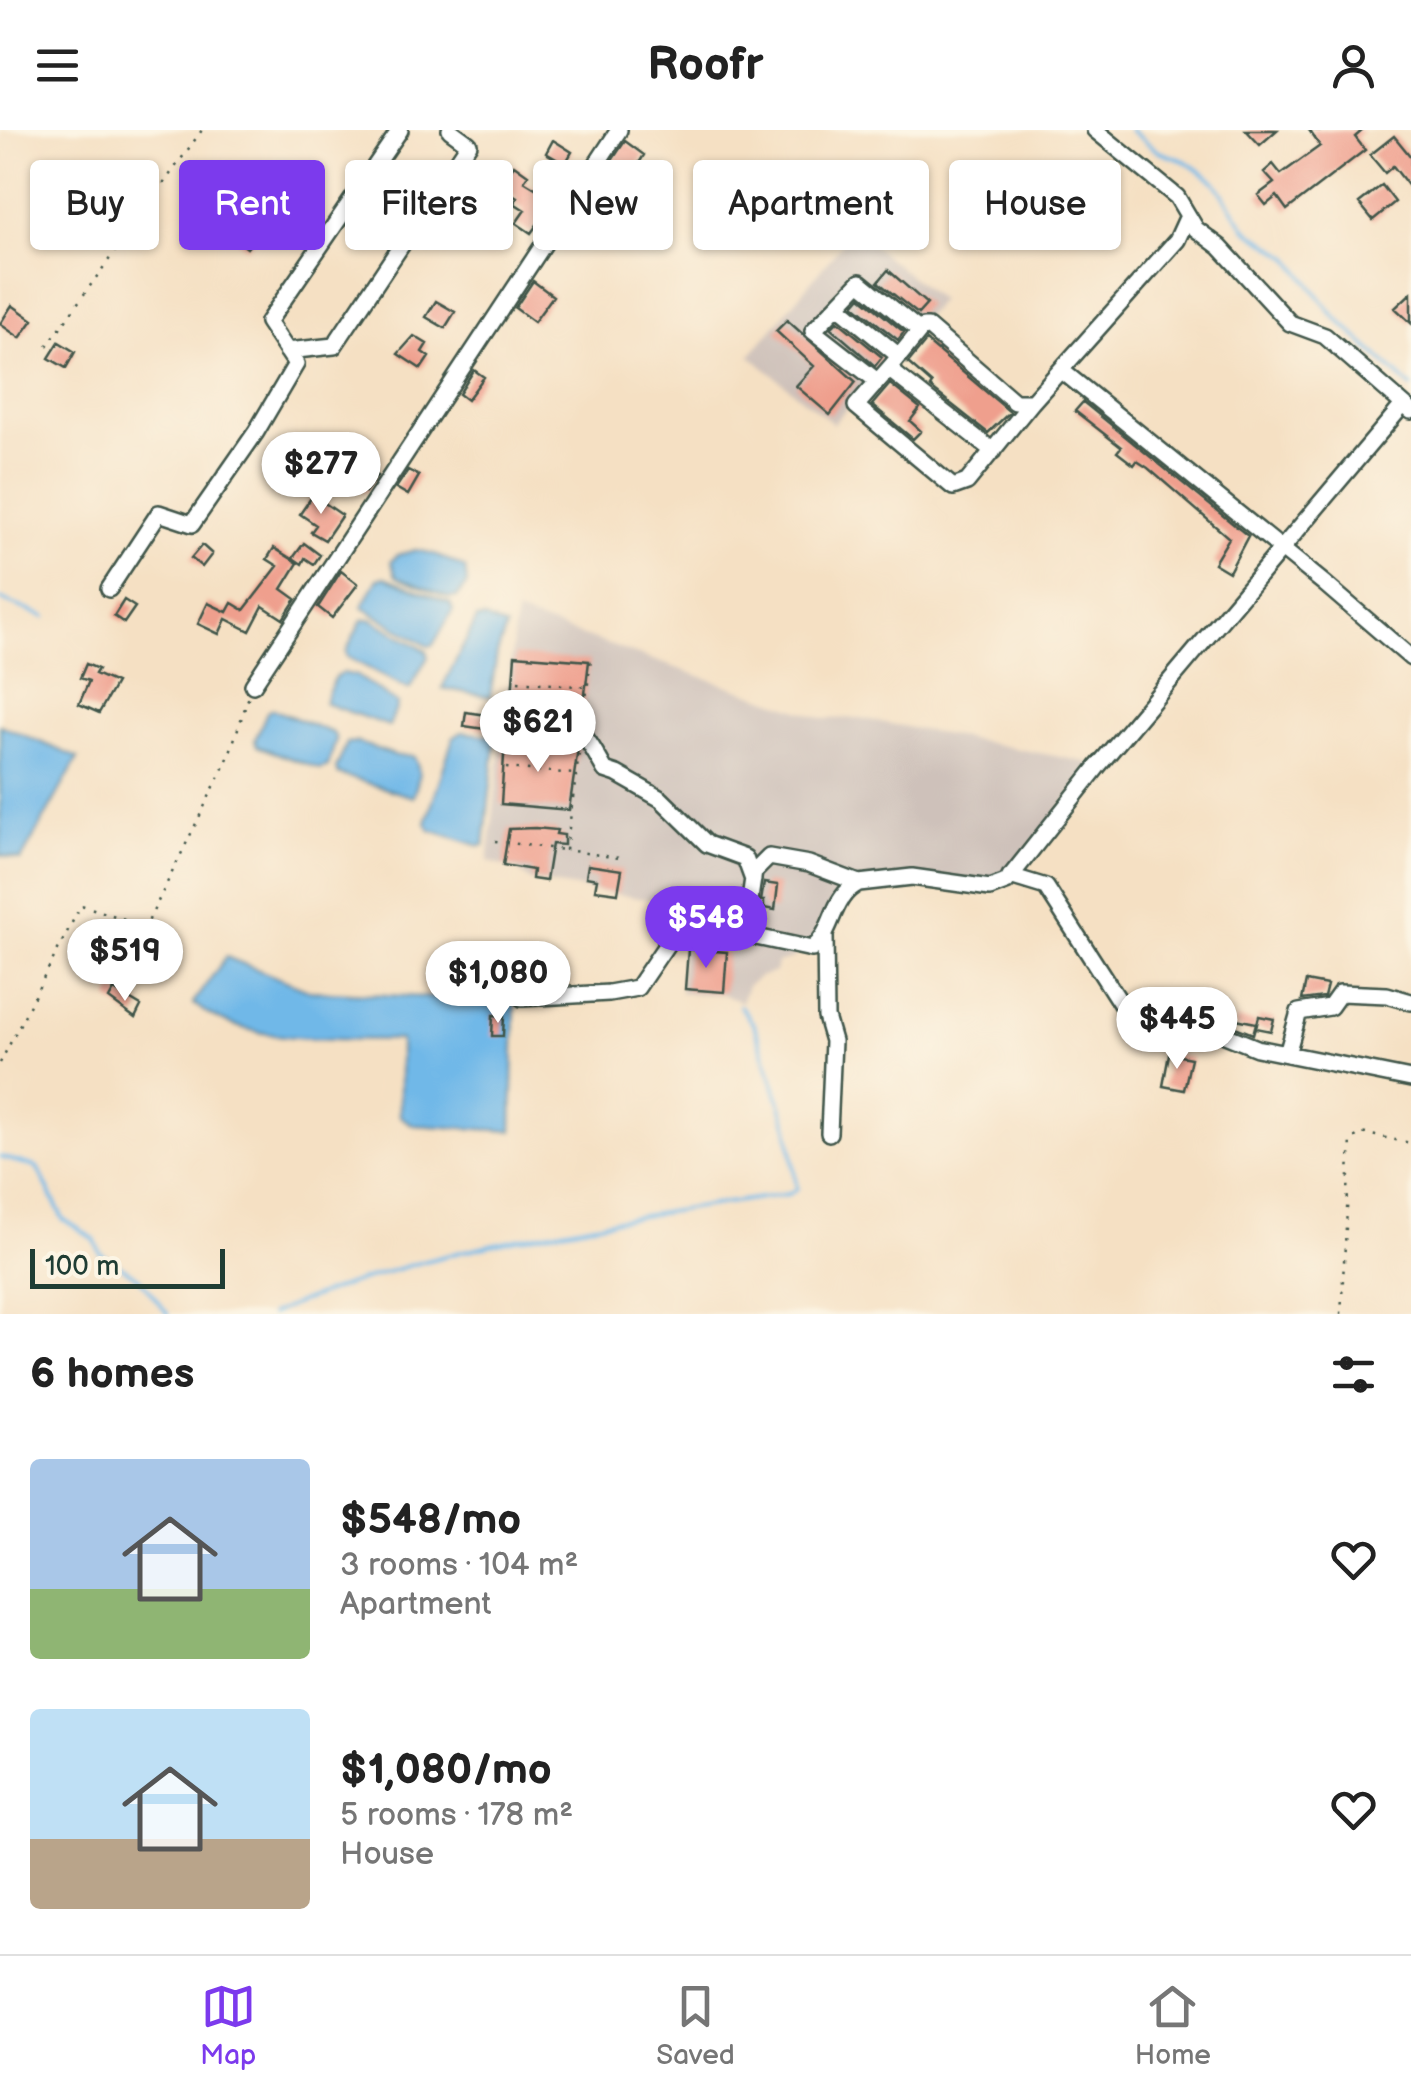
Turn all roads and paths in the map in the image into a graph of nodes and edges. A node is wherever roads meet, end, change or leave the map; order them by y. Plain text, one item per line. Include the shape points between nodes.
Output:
1 (202, 130) edge
2 (400, 130) edge
3 (450, 130) edge
4 (619, 130) edge
5 (1096, 130) edge
6 (1187, 218) junction
7 (838, 306) junction
8 (920, 331) junction
9 (48, 346) dead end
10 (287, 350) junction
11 (896, 361) junction
12 (1060, 370) junction
13 (877, 382) junction
14 (1032, 402) junction
15 (1407, 408) edge
16 (993, 451) junction
17 (1282, 552) junction
18 (108, 589) dead end
19 (591, 658) dead end
20 (1411, 658) edge
21 (518, 681) dead end
22 (253, 685) joint
23 (588, 687) junction
24 (515, 720) dead end
25 (582, 731) junction
26 (506, 768) dead end
27 (576, 774) junction
28 (494, 841) dead end
29 (566, 850) junction
30 (619, 858) dead end
31 (1010, 876) junction
32 (753, 880) junction
33 (859, 883) junction
34 (825, 930) junction
35 (728, 932) junction
36 (522, 998) dead end
37 (1411, 1002) edge
38 (1287, 1054) junction
39 (0, 1063) edge
40 (1411, 1079) edge
41 (829, 1133) dead end
42 (1411, 1143) edge
43 (1341, 1314) edge

1 - 9 path
2 - 10 street via 268,322
3 - 10 street via 470,144 334,346
4 - 22 street
5 - 6 street via 1177,197
6 - 12 street via 1177,240
6 - 15 street via 1290,322 1325,336
7 - 8 street via 860,282
7 - 11 street
7 - 13 street via 813,331
8 - 11 street
8 - 14 street via 928,327 1015,402
10 - 18 street via 296,364 192,524 159,514
11 - 13 street
11 - 16 street via 895,374
12 - 14 street
12 - 17 street
13 - 16 street via 856,406 948,484 967,482
14 - 16 street
15 - 17 street
17 - 20 street
17 - 31 street
19 - 23 path
21 - 23 path
22 - 39 path via 228,758 146,926 81,905
23 - 25 path
24 - 25 street
25 - 27 path
25 - 32 street via 605,770 661,800 706,844 744,858
26 - 27 path
27 - 29 path
28 - 29 path
29 - 30 path
31 - 33 street via 990,888 912,877
31 - 38 street via 1046,887 1130,1018 1215,1031
32 - 33 street via 769,857
32 - 35 street via 748,905
33 - 34 street via 840,896
34 - 35 street via 812,949
34 - 41 street via 826,1017 833,1041
35 - 36 street via 687,928 673,935 637,988
37 - 38 street via 1340,993 1330,1007 1300,1012
38 - 40 street
42 - 43 path via 1361,1133 1351,1140

